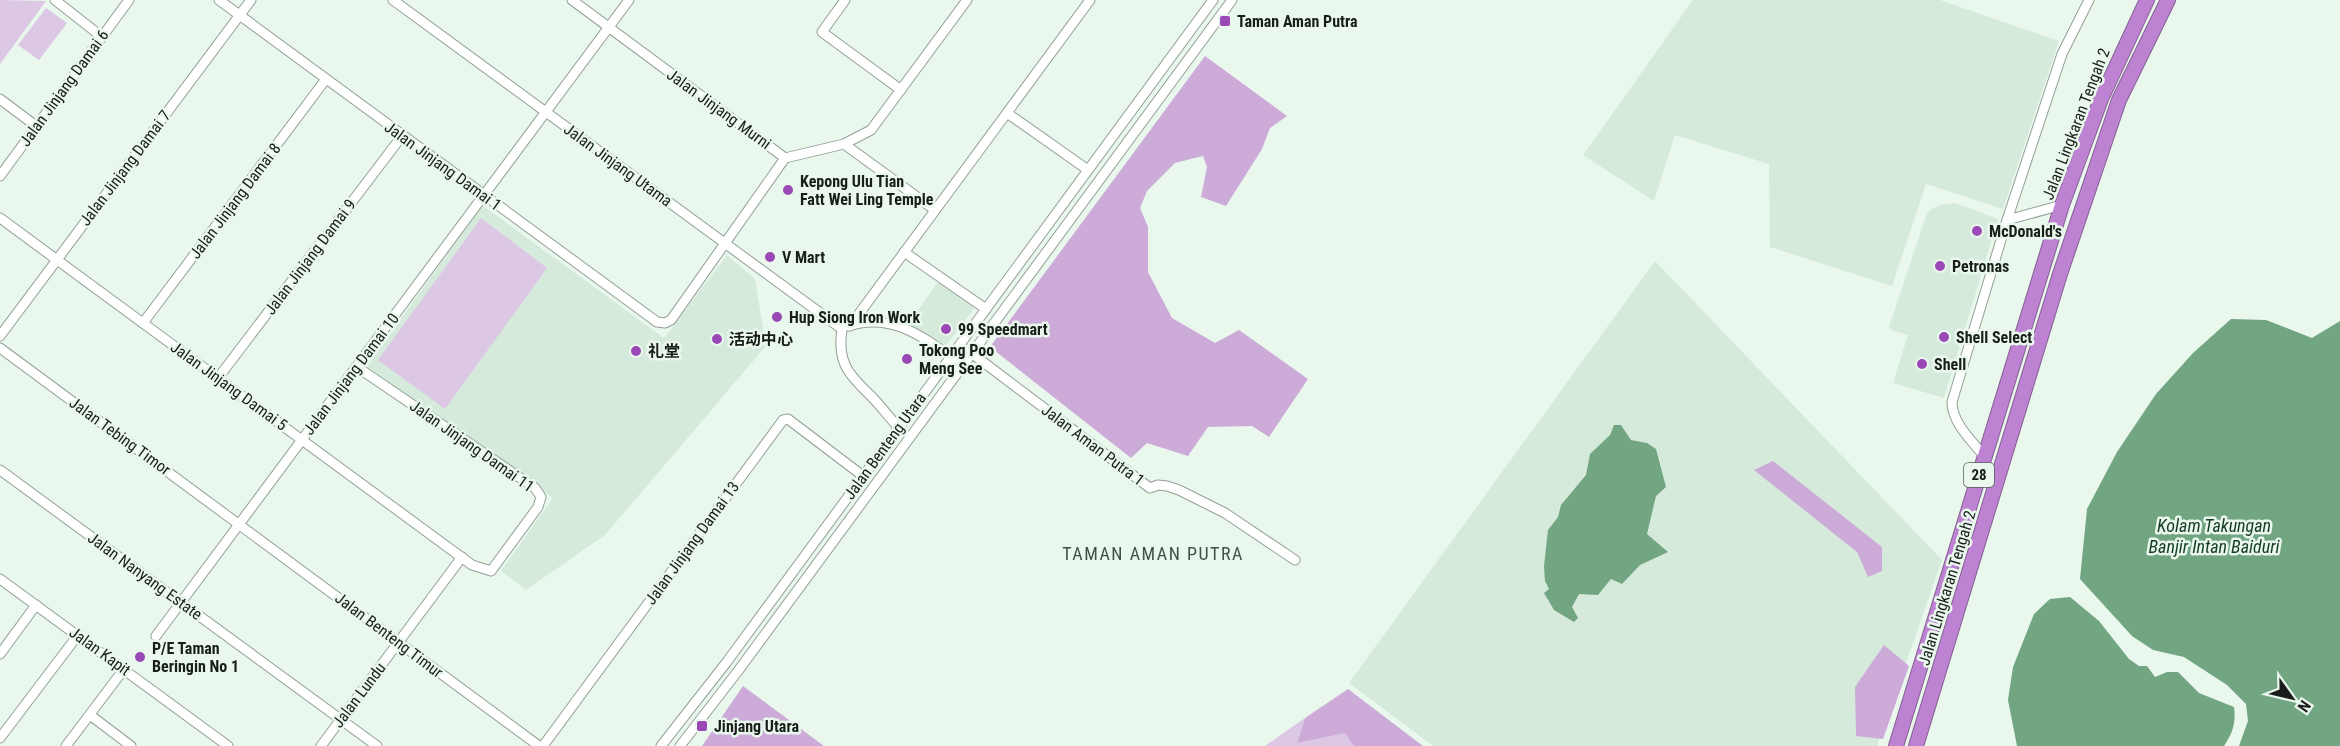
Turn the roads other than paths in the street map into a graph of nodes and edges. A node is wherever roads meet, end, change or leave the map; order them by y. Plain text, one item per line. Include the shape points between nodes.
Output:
1 (55, 0) edge
2 (129, 0) edge
3 (219, 0) edge
4 (251, 0) edge
5 (393, 0) edge
6 (572, 0) edge
7 (629, 0) edge
8 (845, 0) edge
9 (967, 0) edge
10 (1213, 0) edge
11 (1232, 0) edge
12 (2089, 0) edge
13 (2147, 0) edge
14 (2168, 0) edge
15 (1088, 1) edge
16 (240, 15) junction
17 (609, 27) junction
18 (1188, 34) junction
19 (102, 37) junction
20 (1200, 43) junction
21 (326, 79) junction
22 (901, 90) junction
23 (0, 99) edge
24 (546, 112) junction
25 (1007, 112) junction
26 (36, 126) junction
27 (402, 136) junction
28 (843, 144) junction
29 (785, 158) junction
30 (1088, 170) junction
31 (0, 176) edge
32 (484, 196) junction
33 (2062, 205) junction
34 (935, 210) junction
35 (0, 218) edge
36 (2007, 220) junction
37 (725, 243) junction
38 (904, 252) junction
39 (57, 260) junction
40 (986, 309) junction
41 (143, 323) junction
42 (846, 327) junction
43 (0, 336) edge
44 (960, 345) junction
45 (0, 348) edge
46 (971, 353) junction
47 (950, 357) junction
48 (962, 365) junction
49 (357, 367) junction
50 (218, 378) junction
51 (898, 427) junction
52 (302, 440) junction
53 (1985, 457) junction
54 (0, 470) edge
55 (863, 476) junction
56 (240, 524) junction
57 (462, 557) junction
58 (1295, 560) dead end
59 (491, 571) joint
60 (0, 579) edge
61 (181, 603) junction
62 (36, 605) junction
63 (78, 635) junction
64 (156, 636) dead end
65 (399, 642) junction
66 (0, 652) edge
67 (124, 669) junction
68 (90, 715) junction
69 (341, 720) junction
70 (0, 738) edge
71 (66, 746) edge
72 (131, 746) edge
73 (228, 746) edge
74 (321, 746) edge
75 (377, 746) edge
76 (541, 746) edge
77 (661, 746) edge
78 (680, 746) edge
79 (1896, 746) edge
80 (1916, 746) edge

1 - 19 street
2 - 19 street, Jalan Jinjang Damai 6
3 - 16 street, Jalan Jinjang Damai 1
4 - 16 street, Jalan Jinjang Damai 7
5 - 24 street, Jalan Jinjang Utama
6 - 17 street, Jalan Jinjang Murni
7 - 17 street, Jalan Jinjang Damai 10
8 - 22 street via 822,32
9 - 22 street, Jalan Jinjang Murni
10 - 18 street, Jalan Benteng Utara
11 - 20 street, Jalan Benteng Utara
12 - 36 street via 2062,54
13 - 33 highway, Jalan Lingkaran Tengah 2 / 28 via 2101,99
14 - 80 highway, Jalan Lingkaran Tengah 2 / 28 via 2119,100 2060,274
15 - 25 street
16 - 21 street, Jalan Jinjang Damai 1
16 - 39 street, Jalan Jinjang Damai 7
17 - 24 street, Jalan Jinjang Damai 10
17 - 29 street, Jalan Jinjang Murni
18 - 20 street
18 - 30 street, Jalan Benteng Utara
19 - 26 street, Jalan Jinjang Damai 6
20 - 46 street, Jalan Benteng Utara
21 - 27 street, Jalan Jinjang Damai 1
21 - 41 street, Jalan Jinjang Damai 8
22 - 28 street, Jalan Jinjang Murni via 871,130
23 - 26 street
24 - 32 street, Jalan Jinjang Damai 10
24 - 37 street, Jalan Jinjang Utama
25 - 30 street
25 - 34 street
26 - 31 street, Jalan Jinjang Damai 6
27 - 32 street, Jalan Jinjang Damai 1
27 - 50 street, Jalan Jinjang Damai 9
28 - 29 street, Jalan Jinjang Murni
28 - 34 street
29 - 37 street
30 - 40 street, Jalan Benteng Utara
32 - 37 street, Jalan Jinjang Damai 1 via 657,322 671,320
32 - 49 street, Jalan Jinjang Damai 10
33 - 36 street
33 - 53 highway, Jalan Lingkaran Tengah 2 / 28
34 - 38 street
35 - 39 street, Jalan Jinjang Damai 5
36 - 53 street via 1952,402 1956,420
37 - 42 street, Jalan Jinjang Utama
38 - 40 street
38 - 42 street
39 - 41 street, Jalan Jinjang Damai 5
39 - 43 street, Jalan Jinjang Damai 7
40 - 44 street, Jalan Benteng Utara
41 - 50 street, Jalan Jinjang Damai 5
42 - 47 street via 885,322 905,327
42 - 51 street via 840,343 844,363 856,383
44 - 46 street, Jalan Aman Putra 1
44 - 47 street, Jalan Benteng Utara
45 - 56 street, Jalan Tebing Timor
46 - 48 street, Jalan Benteng Utara
46 - 58 street, Jalan Aman Putra 1 via 1150,488 1158,485 1179,490 1225,513
47 - 48 street
47 - 51 street, Jalan Benteng Utara
48 - 78 street, Jalan Benteng Utara
49 - 52 street, Jalan Jinjang Damai 10
49 - 59 street, Jalan Jinjang Damai 11 via 535,488 541,496 538,507
50 - 52 street, Jalan Jinjang Damai 5
51 - 55 street, Jalan Benteng Utara
52 - 56 street, Jalan Jinjang Damai 10
52 - 57 street, Jalan Jinjang Damai 5
53 - 79 highway, Jalan Lingkaran Tengah 2 / 28
54 - 61 street, Jalan Nanyang Estate
55 - 76 street, Jalan Jinjang Damai 13 via 788,419 783,420
55 - 77 street, Jalan Benteng Utara
56 - 61 street, Jalan Jinjang Damai 10
56 - 65 street, Jalan Benteng Timur
57 - 59 street, Jalan Jinjang Damai 5
57 - 65 street, Jalan Lundu
60 - 62 street, Jalan Kapit
61 - 64 street, Jalan Jinjang Damai 10
61 - 69 street, Jalan Nanyang Estate
62 - 63 street, Jalan Kapit
62 - 66 street
63 - 67 street, Jalan Kapit
63 - 70 street
65 - 69 street, Jalan Lundu
65 - 76 street, Jalan Benteng Timur
67 - 68 street
67 - 73 street, Jalan Kapit
68 - 71 street
68 - 72 street
69 - 74 street, Jalan Lundu
69 - 75 street, Jalan Nanyang Estate

